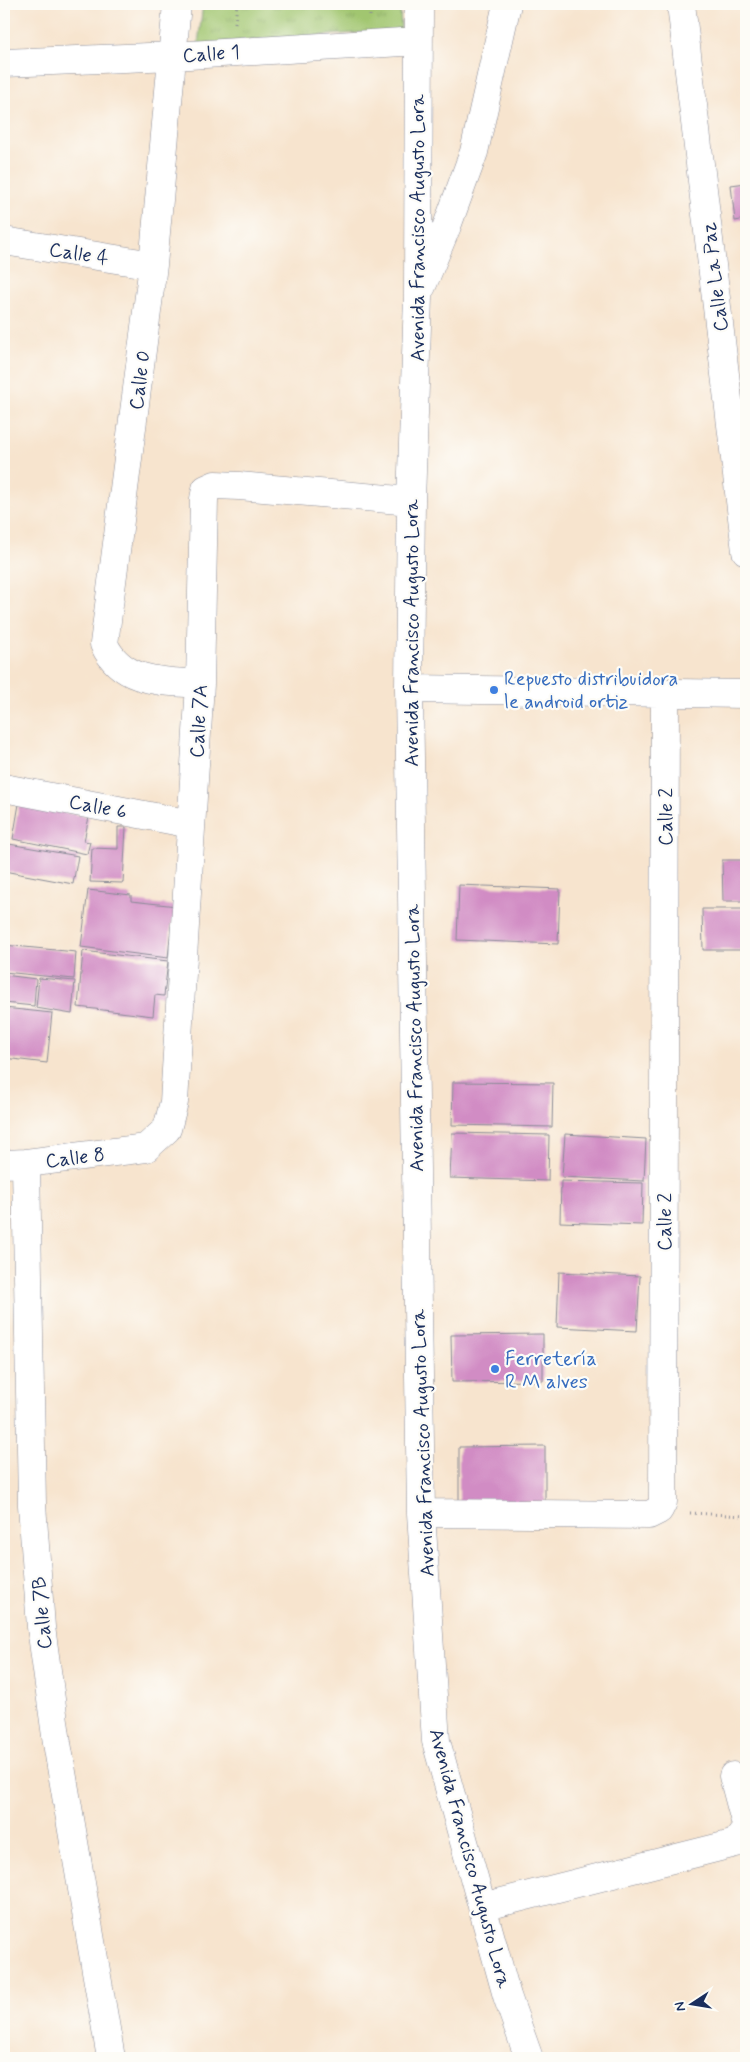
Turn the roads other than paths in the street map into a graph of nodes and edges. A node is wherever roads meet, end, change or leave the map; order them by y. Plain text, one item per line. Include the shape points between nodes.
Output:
1 (177, 4) edge
2 (419, 4) edge
3 (507, 4) edge
4 (681, 4) edge
5 (418, 41) junction
6 (173, 56) junction
7 (4, 63) edge
8 (4, 241) edge
9 (153, 265) junction
10 (418, 296) junction
11 (411, 501) junction
12 (746, 551) edge
13 (200, 684) junction
14 (409, 689) junction
15 (665, 693) junction
16 (746, 694) edge
17 (4, 789) edge
18 (191, 824) junction
19 (146, 1148) joint
20 (15, 1164) edge
21 (421, 1513) junction
22 (733, 1776) dead end
23 (746, 1825) edge
24 (746, 1830) edge
25 (482, 1907) junction
26 (111, 2058) edge
27 (530, 2058) edge

1 - 6 street, Calle 0
2 - 5 street, Avenida Francisco Augusto Lora
3 - 10 street via 474,152
4 - 12 street, Calle La Paz
5 - 6 street, Calle 1
5 - 10 street, Avenida Francisco Augusto Lora
6 - 7 street, Calle 1
6 - 9 street, Calle 0
8 - 9 street, Calle 4
9 - 13 street, Calle 0 via 104,644 109,656 134,674 147,679
10 - 11 street, Avenida Francisco Augusto Lora
11 - 13 street, Calle 7A via 239,486 215,485 206,489
11 - 14 street, Avenida Francisco Augusto Lora
13 - 18 street, Calle 7A
14 - 15 street
14 - 21 street, Avenida Francisco Augusto Lora
15 - 16 street
15 - 21 street, Calle 2 via 663,1502 659,1510 649,1515
17 - 18 street, Calle 6
18 - 19 street, Calle 7A via 174,1102 168,1129
19 - 20 street, Calle 8
20 - 26 street, Calle 7B via 41,1627 56,1743
21 - 25 street, Avenida Francisco Augusto Lora via 436,1741
22 - 23 street
24 - 25 street via 736,1843
25 - 27 street, Avenida Francisco Augusto Lora via 507,1996

